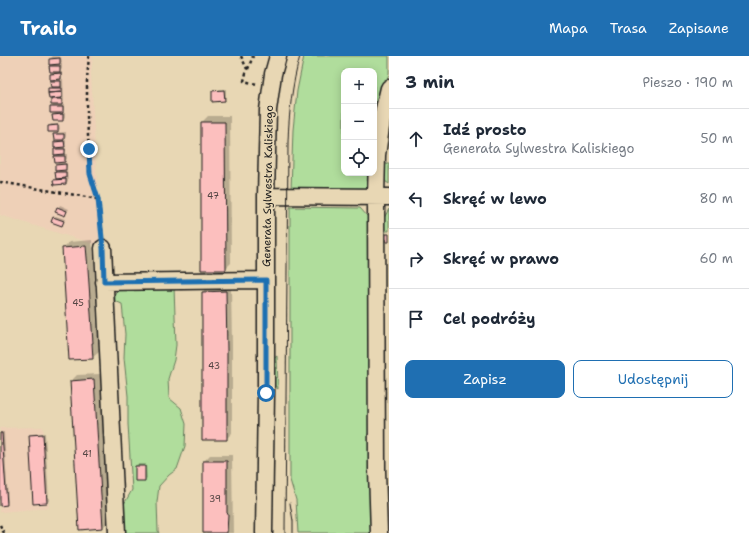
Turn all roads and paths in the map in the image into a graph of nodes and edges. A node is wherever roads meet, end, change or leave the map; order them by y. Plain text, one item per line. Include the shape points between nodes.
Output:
1 (89, 56) edge
2 (241, 56) edge
3 (253, 56) edge
4 (278, 56) edge
5 (247, 69) junction
6 (260, 84) dead end
7 (389, 88) edge
8 (0, 182) edge
9 (266, 196) junction
10 (382, 197) edge
11 (98, 199) junction
12 (103, 248) joint
13 (266, 280) junction
14 (104, 282) junction
15 (0, 525) edge
16 (4, 533) edge
17 (117, 533) edge
18 (264, 533) edge
19 (379, 533) edge

1 - 11 path via 87,108 90,174
2 - 5 path
3 - 5 path
4 - 9 street, Generała Sylwestra Kaliskiego via 268,110
5 - 6 path via 244,81
7 - 10 street via 377,155
8 - 11 path
9 - 10 street
9 - 13 street, Generała Sylwestra Kaliskiego
10 - 19 street via 377,470
11 - 12 path
12 - 14 street
13 - 14 street
13 - 18 street, Generała Sylwestra Kaliskiego
14 - 17 street
15 - 16 path

